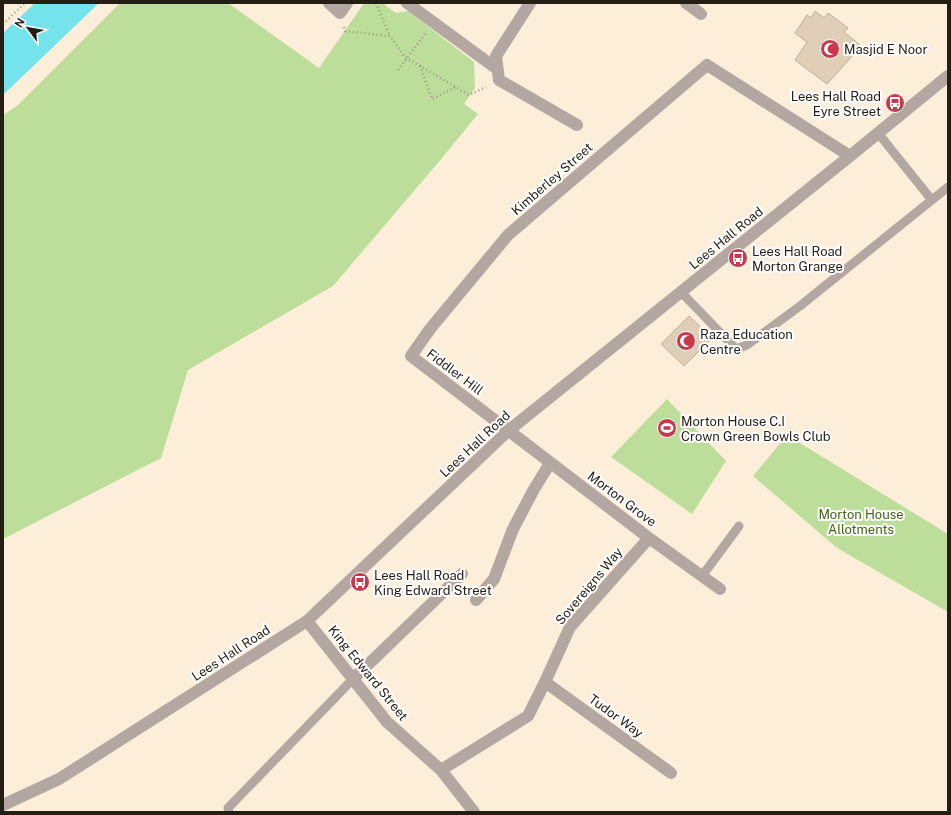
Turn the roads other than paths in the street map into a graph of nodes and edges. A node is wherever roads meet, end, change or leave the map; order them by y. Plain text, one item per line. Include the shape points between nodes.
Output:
1 (329, 3) edge
2 (347, 3) edge
3 (407, 3) edge
4 (530, 3) edge
5 (686, 3) edge
6 (701, 14) dead end
7 (497, 69) junction
8 (948, 76) edge
9 (577, 125) dead end
10 (878, 133) junction
11 (850, 156) junction
12 (948, 187) edge
13 (931, 199) junction
14 (681, 292) junction
15 (430, 329) joint
16 (508, 431) junction
17 (550, 463) junction
18 (738, 526) dead end
19 (649, 538) junction
20 (462, 574) dead end
21 (702, 576) junction
22 (720, 588) dead end
23 (476, 600) dead end
24 (307, 621) junction
25 (353, 679) junction
26 (545, 682) junction
27 (441, 770) junction
28 (671, 773) dead end
29 (3, 805) edge
30 (229, 812) edge
31 (474, 812) edge

1 - 2 street via 340,13
3 - 7 street
4 - 7 street via 496,56
5 - 6 street
7 - 9 street via 499,80
8 - 10 street, Lees Hall Road
10 - 11 street, Lees Hall Road
10 - 13 lane
11 - 14 street, Lees Hall Road
11 - 15 street, Kimberley Street via 707,65 508,235
12 - 13 lane
13 - 14 lane via 800,306 741,348 736,349
14 - 16 street, Lees Hall Road
15 - 16 street, Fiddler Hill via 411,356
16 - 17 street, Morton Grove
16 - 24 street, Lees Hall Road
17 - 19 street, Morton Grove
17 - 23 street via 513,529 494,579
18 - 21 lane
19 - 21 street, Morton Grove
19 - 26 street, Sovereigns Way via 570,628
20 - 25 street
21 - 22 street, Morton Grove
24 - 25 street, King Edward Street
24 - 29 street, Lees Hall Road via 59,779
25 - 27 street, King Edward Street via 387,722
25 - 30 lane via 228,808
26 - 27 street, Sovereigns Way via 528,716
26 - 28 street, Tudor Way
27 - 31 street, King Edward Street

